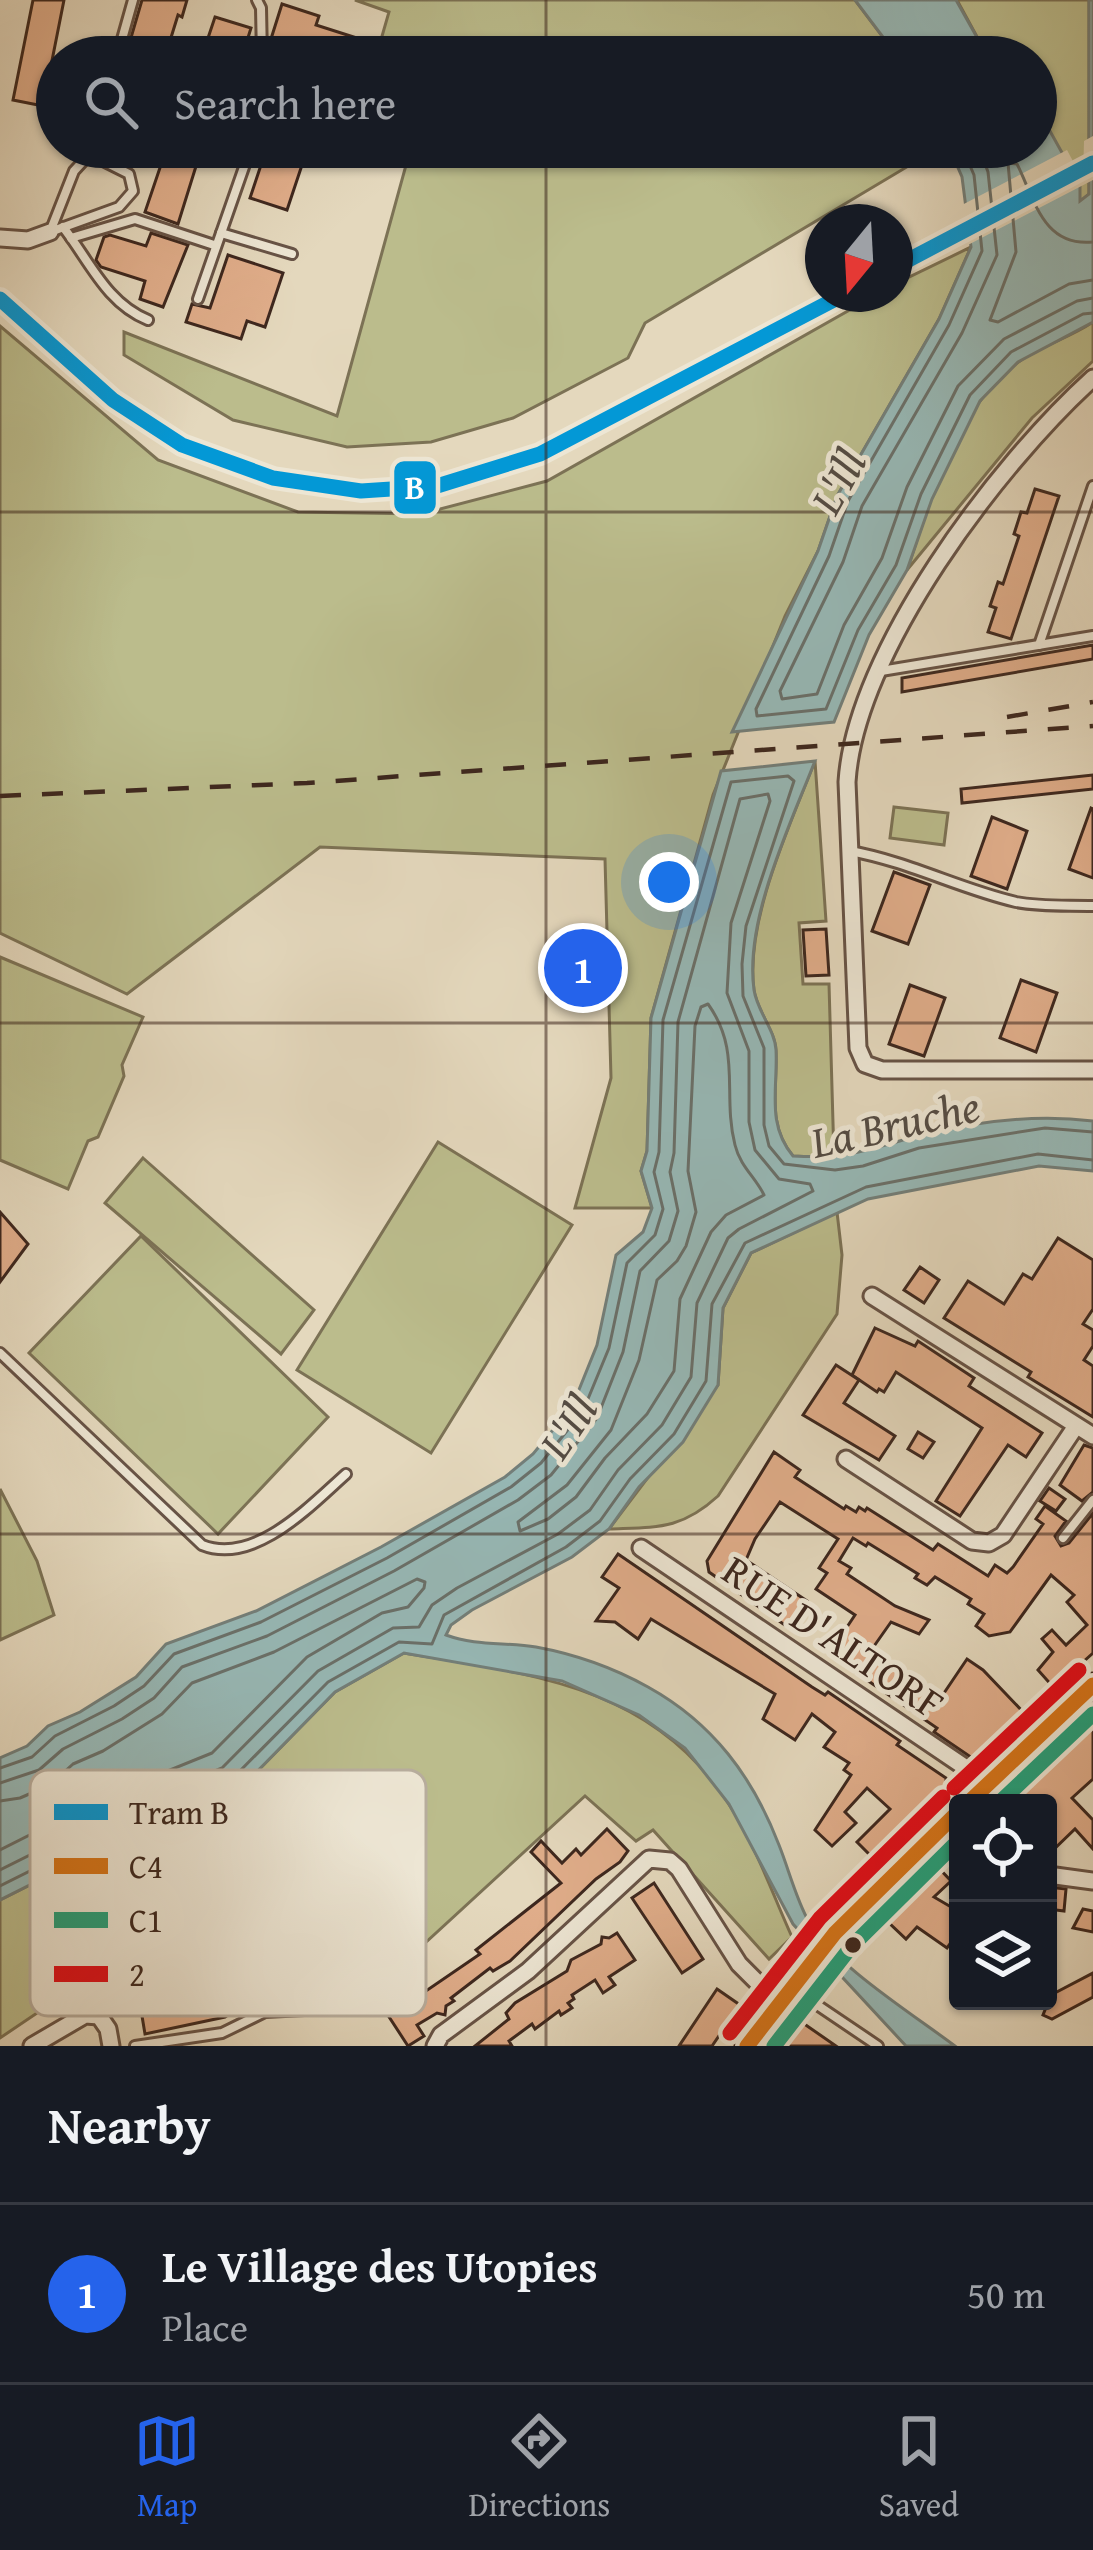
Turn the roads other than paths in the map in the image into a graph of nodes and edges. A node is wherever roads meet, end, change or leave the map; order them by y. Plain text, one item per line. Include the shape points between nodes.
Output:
1 (133, 0) edge
2 (256, 0) edge
3 (123, 36) edge
4 (262, 36) edge
5 (78, 168) edge
6 (118, 168) edge
7 (243, 168) edge
8 (56, 230) junction
9 (221, 232) junction
10 (0, 238) edge
11 (71, 238) junction
12 (214, 245) junction
13 (292, 254) dead end
14 (198, 299) dead end
15 (148, 320) dead end
16 (1093, 378) edge
17 (1093, 486) edge
18 (1093, 636) edge
19 (1040, 645) junction
20 (880, 671) junction
21 (849, 851) junction
22 (1093, 905) edge
23 (1093, 1070) edge
24 (872, 1295) dead end
25 (0, 1354) edge
26 (1076, 1426) junction
27 (1093, 1436) edge
28 (846, 1459) dead end
29 (346, 1474) dead end
30 (1093, 1500) edge
31 (1063, 1538) dead end
32 (641, 1548) dead end
33 (1093, 1685) edge
34 (986, 1786) junction
35 (978, 1794) edge
36 (949, 1821) edge
37 (933, 1837) junction
38 (949, 1850) edge
39 (1057, 1876) edge
40 (1093, 1881) edge
41 (784, 1995) junction
42 (83, 2016) edge
43 (99, 2016) edge
44 (258, 2016) edge
45 (32, 2046) edge
46 (111, 2046) edge
47 (135, 2046) edge
48 (435, 2046) edge
49 (747, 2046) edge
50 (878, 2046) edge

1 - 3 lane
2 - 4 lane
5 - 8 lane
6 - 8 lane via 133,191 119,207
7 - 9 lane
8 - 10 street
8 - 11 lane
9 - 12 lane
9 - 13 lane
11 - 12 lane via 135,219
11 - 15 lane via 105,288
12 - 14 lane
16 - 20 street via 949,544
17 - 19 lane
18 - 19 lane
19 - 20 lane
20 - 21 street via 849,758
21 - 22 lane via 1008,900
21 - 23 street via 865,1064
24 - 26 street
25 - 29 lane via 202,1545 219,1552 295,1520
26 - 27 street
26 - 28 street via 1004,1535 989,1543 972,1541
30 - 31 lane
32 - 34 street, RUE D'ALTORF
33 - 34 main road
34 - 35 main road
36 - 37 main road
37 - 38 street
37 - 41 main road
39 - 40 street
41 - 48 street via 751,1981 687,1878 662,1859 642,1863
41 - 49 main road
41 - 50 lane
42 - 45 street
43 - 46 street
44 - 47 lane via 222,2033

